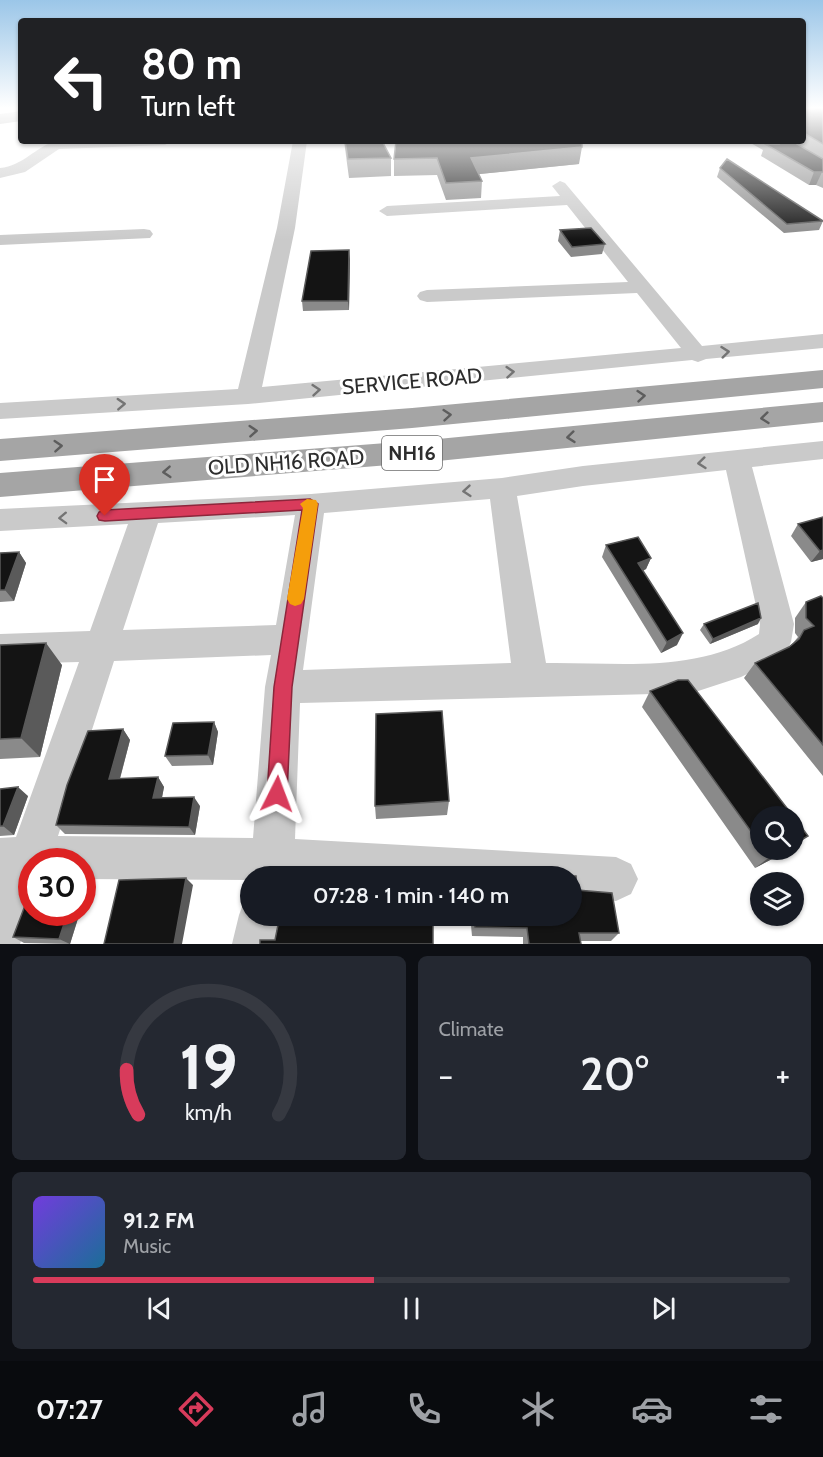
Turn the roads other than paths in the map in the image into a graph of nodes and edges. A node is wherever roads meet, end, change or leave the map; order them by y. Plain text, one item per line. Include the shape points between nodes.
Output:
1 (44, 152) edge
2 (298, 152) edge
3 (0, 173) edge
4 (387, 211) dead end
5 (144, 234) dead end
6 (0, 240) edge
7 (643, 287) junction
8 (427, 296) dead end
9 (823, 341) edge
10 (698, 355) junction
11 (823, 379) edge
12 (248, 396) junction
13 (0, 411) edge
14 (823, 412) edge
15 (0, 450) edge
16 (823, 450) edge
17 (737, 459) junction
18 (0, 485) edge
19 (502, 488) junction
20 (310, 504) junction
21 (146, 514) junction
22 (0, 520) edge
23 (289, 640) junction
24 (100, 645) junction
25 (0, 649) edge
26 (531, 679) junction
27 (283, 687) junction
28 (15, 858) edge
29 (243, 866) edge
30 (271, 866) edge
31 (582, 877) edge
32 (616, 879) dead end
33 (259, 926) edge
34 (0, 937) edge
35 (255, 944) edge

1 - 3 street via 24,169
2 - 12 street via 286,228
4 - 7 street via 565,193
5 - 6 street
7 - 8 street
7 - 10 street
10 -> 9 street, SERVICE ROAD
12 -> 10 street, SERVICE ROAD
15 -> 11 main road, OLD NH16 ROAD via 412,418
13 -> 12 street, SERVICE ROAD
14 -> 18 main road, OLD NH16 ROAD / NH16 via 438,450
16 - 17 street
17 -> 19 street
17 - 26 street via 777,624 774,642 762,651 700,676
19 -> 20 street
19 - 26 street
20 - 21 street
20 - 23 street
21 -> 22 street
21 - 24 street
23 - 24 street
23 - 27 street
24 - 25 street
24 - 28 street
26 - 27 street
27 - 30 street
28 - 29 street
28 - 34 street
31 - 32 street
33 - 35 street

